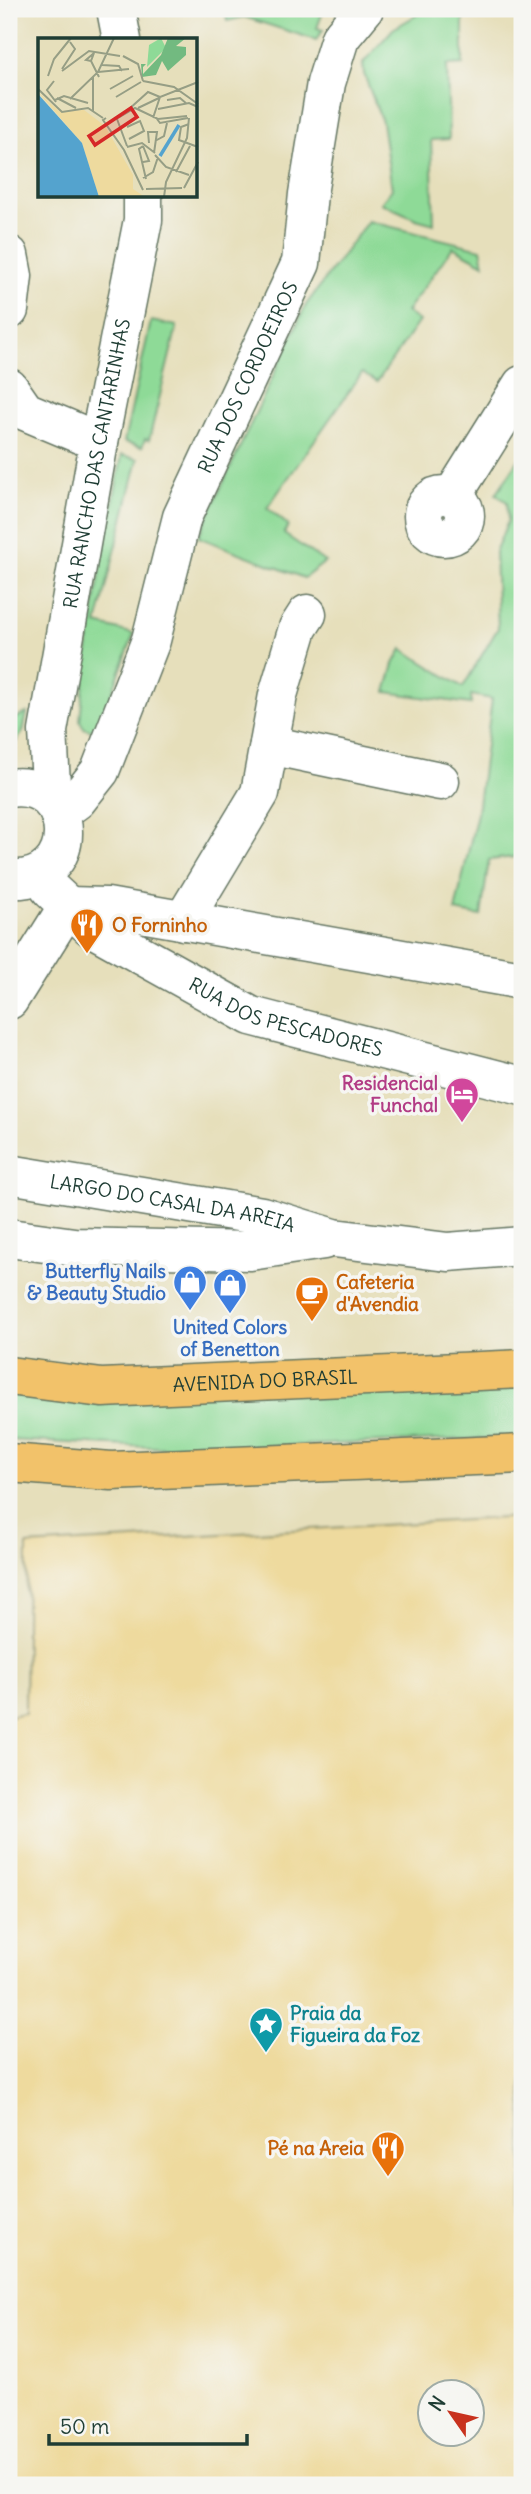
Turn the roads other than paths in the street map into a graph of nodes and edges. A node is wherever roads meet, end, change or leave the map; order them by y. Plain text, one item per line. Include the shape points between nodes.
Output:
1 (117, 9) edge
2 (364, 9) edge
3 (122, 38) edge
4 (143, 198) edge
5 (9, 255) edge
6 (9, 310) edge
7 (522, 385) edge
8 (9, 388) edge
9 (99, 442) junction
10 (453, 495) dead end
11 (307, 614) dead end
12 (48, 731) junction
13 (112, 743) junction
14 (269, 745) junction
15 (440, 781) dead end
16 (9, 782) edge
17 (9, 788) edge
18 (56, 808) junction
19 (24, 877) edge
20 (68, 906) junction
21 (183, 921) junction
22 (522, 980) edge
23 (9, 1000) edge
24 (522, 1086) edge
25 (9, 1174) edge
26 (9, 1237) edge
27 (334, 1238) junction
28 (522, 1245) edge
29 (522, 1369) edge
30 (9, 1376) edge
31 (522, 1454) edge
32 (9, 1463) edge

1 - 3 street
2 - 13 street, RUA DOS CORDOEIROS via 340,38 326,83 301,263 182,517 151,640
4 - 9 street, RUA RANCHO DAS CANTARINHAS via 143,220
5 - 6 street via 13,276
7 - 10 street
8 - 9 street via 24,411
9 - 12 street, RUA RANCHO DAS CANTARINHAS
11 - 14 street via 298,628
12 - 13 street via 82,750
12 - 16 street, RUA RANCHO DAS CANTARINHAS
12 - 18 street, RUA RANCHO DAS CANTARINHAS
13 - 18 street, RUA DOS CORDOEIROS via 90,787 78,800
14 - 15 street
14 - 21 street via 260,793
17 - 18 street via 31,789
18 - 19 street, RUA RANCHO DAS CANTARINHAS via 63,827 61,848 50,866
19 - 20 street, RUA DOS PESCADORES
20 - 21 street via 107,907
20 - 23 street
20 - 24 street, RUA DOS PESCADORES via 91,927 251,1016
21 - 22 street
25 - 27 street, LARGO DO CASAL DA AREIA via 262,1216
26 - 27 street, LARGO DO CASAL DA AREIA via 74,1247 250,1251
27 - 28 street, LARGO DO CASAL DA AREIA via 448,1252
29 - 30 main road, AVENIDA DO BRASIL via 102,1388
31 - 32 main road via 111,1471

